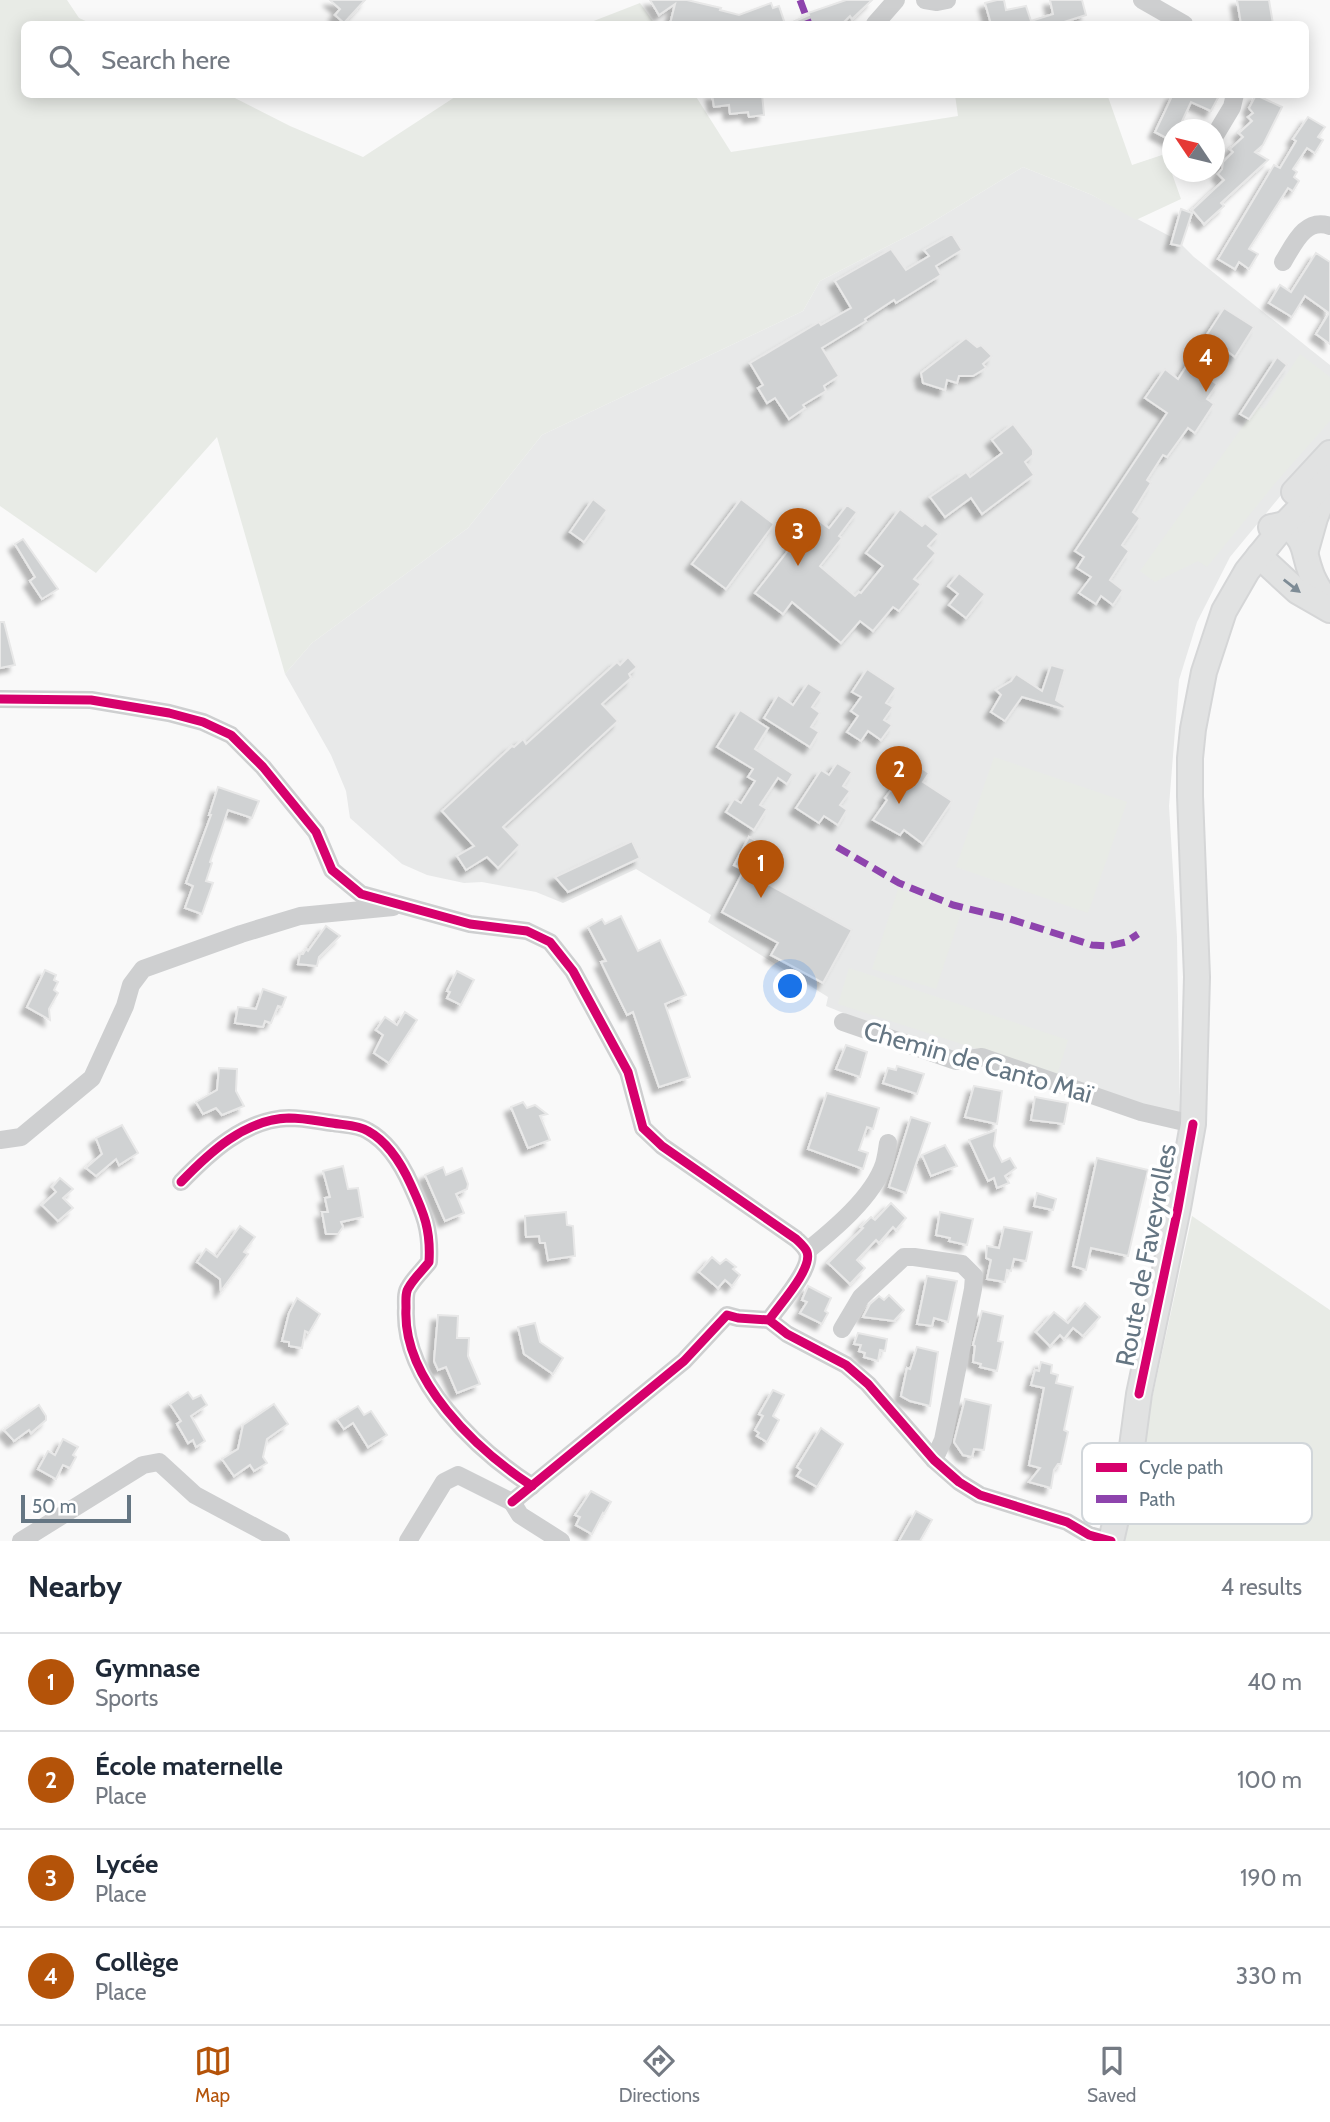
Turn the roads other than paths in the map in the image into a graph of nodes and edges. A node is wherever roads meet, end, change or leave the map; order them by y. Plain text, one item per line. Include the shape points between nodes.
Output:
1 (896, 0) edge
2 (925, 0) edge
3 (947, 0) edge
4 (1142, 0) edge
5 (878, 21) edge
6 (1179, 21) edge
7 (1234, 98) edge
8 (1225, 119) edge
9 (1330, 226) edge
10 (1283, 262) dead end
11 (1330, 453) edge
12 (1330, 479) edge
13 (1285, 524) junction
14 (1306, 550) junction
15 (1255, 553) junction
16 (1330, 609) edge
17 (0, 699) edge
18 (407, 906) junction
19 (1195, 1013) junction
20 (843, 1022) dead end
21 (1193, 1124) junction
22 (0, 1140) edge
23 (888, 1143) dead end
24 (181, 1182) dead end
25 (807, 1251) junction
26 (769, 1320) junction
27 (842, 1329) dead end
28 (1132, 1443) edge
29 (934, 1460) junction
30 (532, 1486) junction
31 (512, 1502) junction
32 (1105, 1540) edge
33 (20, 1541) edge
34 (281, 1541) edge
35 (408, 1541) edge
36 (561, 1541) edge

1 - 5 street
2 - 3 street
4 - 6 street
7 - 8 street
9 - 10 street via 1318,223 1304,229
11 - 15 main road
12 - 13 main road
12 - 14 main road
13 - 14 main road
13 - 15 main road
14 - 16 main road via 1311,572
15 -> 16 main road via 1297,591
15 - 19 main road, Route de Faveyrolles via 1214,638 1193,729
15 - 19 main road, Route de Faveyrolles via 1235,565 1215,601 1190,669 1180,732 1176,793 1188,979
17 - 18 street via 91,700 169,713 231,735 316,832 332,870 361,894
18 - 22 street via 300,916 143,969 131,985 92,1078 21,1137
18 - 25 street via 470,924 527,931 550,942 573,971 628,1072 643,1128
19 - 21 main road, Route de Faveyrolles
20 - 21 street, Chemin de Canto Maï via 956,1061 982,1057 1141,1112
21 - 28 main road, Route de Faveyrolles
23 - 25 street via 884,1166 864,1196 839,1225
24 - 30 street via 230,1139 286,1118 367,1130 387,1146 405,1172 428,1226 429,1262 407,1289 405,1322 422,1374 440,1402 484,1449
25 - 26 street via 808,1263 800,1278
26 - 29 street via 846,1365
26 - 30 street via 727,1315 684,1361
27 - 29 street via 861,1297 904,1257 962,1264 974,1276 943,1440
29 - 32 street via 979,1495 1068,1521
30 - 31 street
31 - 35 street via 458,1475 444,1482
31 - 36 street via 520,1515
33 - 34 street via 143,1465 159,1462 195,1495

